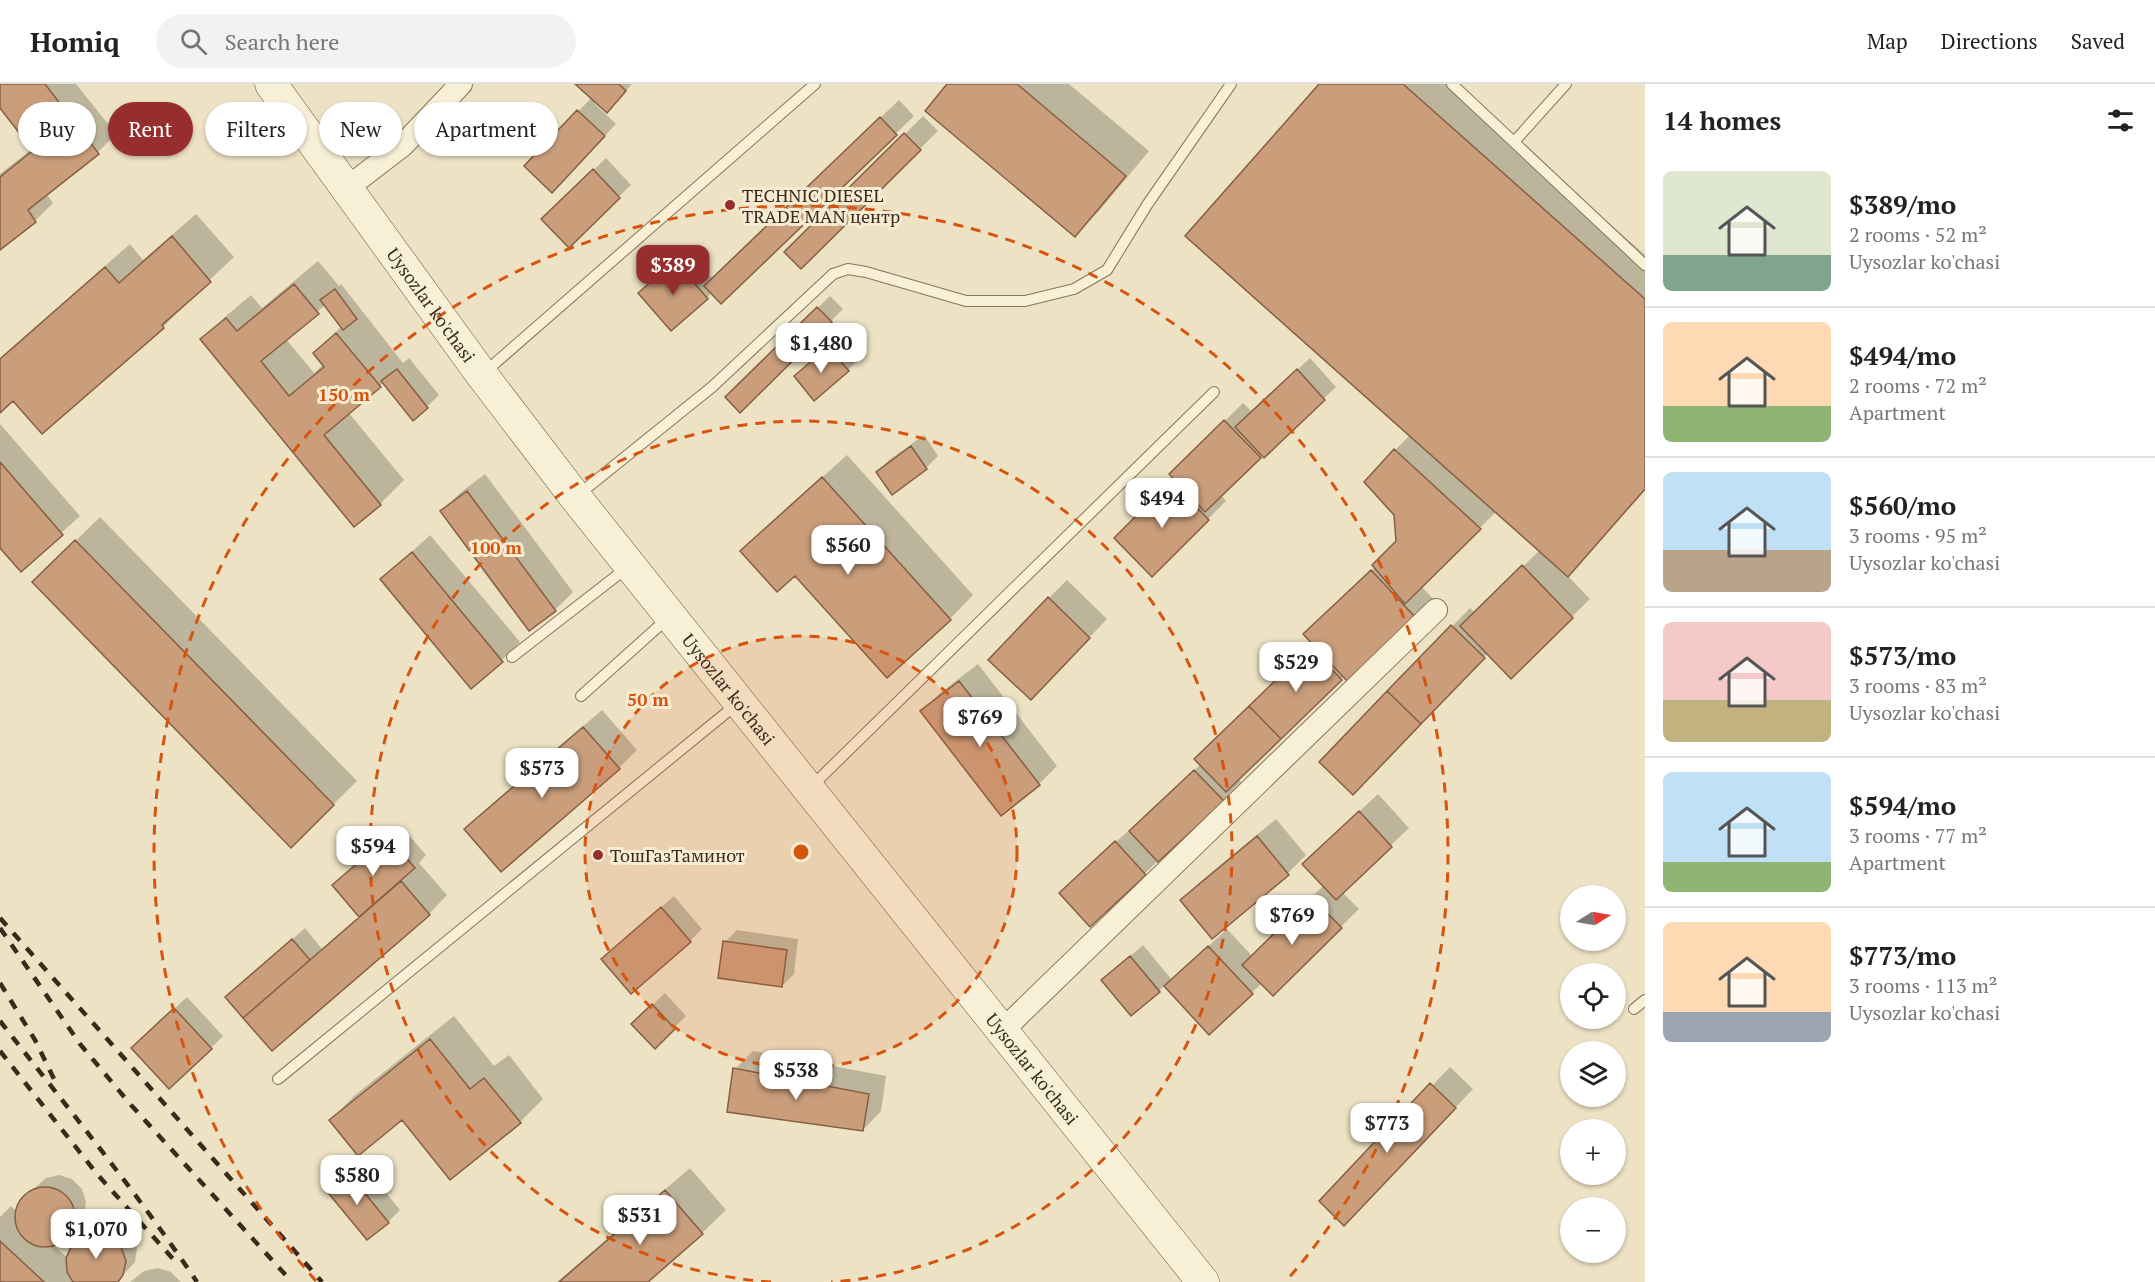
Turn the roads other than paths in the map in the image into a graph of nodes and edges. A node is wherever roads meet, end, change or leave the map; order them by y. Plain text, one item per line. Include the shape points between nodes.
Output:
1 (271, 84) edge
2 (461, 84) edge
3 (815, 84) edge
4 (1231, 84) edge
5 (1452, 84) edge
6 (1566, 84) edge
7 (1514, 142) junction
8 (347, 188) junction
9 (1645, 265) edge
10 (482, 375) junction
11 (1214, 392) dead end
12 (576, 498) junction
13 (630, 565) junction
14 (1436, 610) dead end
15 (670, 616) junction
16 (512, 657) dead end
17 (581, 696) dead end
18 (739, 702) junction
19 (809, 789) junction
20 (1645, 1000) edge
21 (1634, 1009) dead end
22 (1002, 1031) junction
23 (278, 1078) dead end
24 (1203, 1282) edge

1 - 8 main road, Uysozlar ko'chasi
2 - 8 street via 403,145
3 - 10 lane
4 - 12 lane via 1107,270 1074,289 1025,301 966,301 848,268 833,274 712,387
5 - 7 lane
6 - 7 lane
7 - 9 lane
8 - 10 main road, Uysozlar ko'chasi
10 - 12 main road, Uysozlar ko'chasi
11 - 19 lane
12 - 13 main road, Uysozlar ko'chasi
13 - 15 main road, Uysozlar ko'chasi
13 - 16 lane
14 - 22 street
15 - 17 lane
15 - 18 main road, Uysozlar ko'chasi
18 - 19 main road, Uysozlar ko'chasi
18 - 23 lane
19 - 22 main road, Uysozlar ko'chasi
20 - 21 lane
22 - 24 main road, Uysozlar ko'chasi

